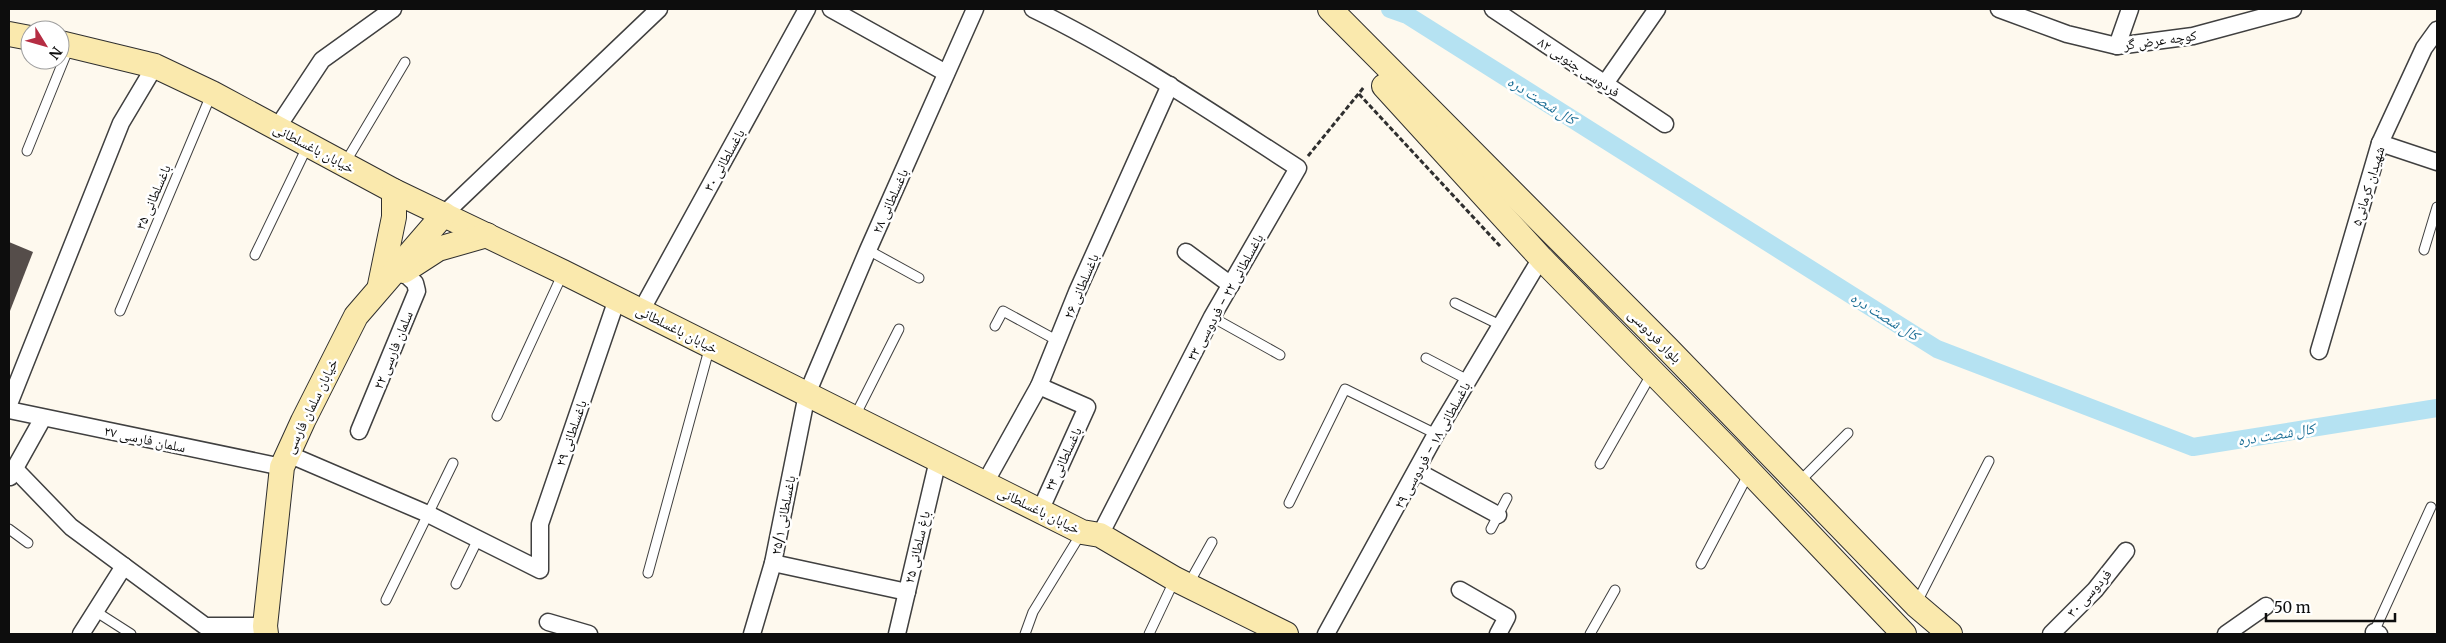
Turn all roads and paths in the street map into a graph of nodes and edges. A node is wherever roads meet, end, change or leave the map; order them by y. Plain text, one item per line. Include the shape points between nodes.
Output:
1 (393, 9) edge
2 (659, 9) edge
3 (807, 9) edge
4 (831, 9) edge
5 (975, 9) edge
6 (1033, 9) edge
7 (1313, 9) edge
8 (1330, 9) edge
9 (1493, 9) edge
10 (1657, 9) edge
11 (1999, 9) edge
12 (2130, 9) edge
13 (2293, 9) edge
14 (2437, 30) edge
15 (1349, 38) junction
16 (70, 45) edge
17 (2117, 46) junction
18 (406, 62) dead end
19 (155, 66) junction
20 (56, 70) edge
21 (946, 73) junction
22 (1374, 75) junction
23 (1170, 85) junction
24 (1604, 85) junction
25 (212, 93) junction
26 (1359, 94) junction
27 (1665, 124) dead end
28 (277, 128) junction
29 (2380, 143) junction
30 (308, 145) junction
31 (27, 151) dead end
32 (2437, 162) edge
33 (345, 164) junction
34 (1298, 168) junction
35 (394, 191) junction
36 (2437, 208) edge
37 (444, 214) junction
38 (487, 235) junction
39 (1502, 248) dead end
40 (868, 250) junction
41 (2424, 250) dead end
42 (1186, 252) dead end
43 (255, 255) dead end
44 (1541, 258) junction
45 (403, 272) junction
46 (563, 272) junction
47 (919, 278) dead end
48 (1230, 285) junction
49 (380, 287) junction
50 (617, 299) junction
51 (1455, 303) dead end
52 (120, 311) dead end
53 (641, 311) junction
54 (1212, 317) junction
55 (1500, 325) junction
56 (994, 326) dead end
57 (898, 329) dead end
58 (1058, 340) junction
59 (710, 346) junction
60 (2318, 351) dead end
61 (1280, 355) dead end
62 (1426, 358) dead end
63 (1652, 372) junction
64 (1468, 380) junction
65 (1039, 386) junction
66 (807, 394) junction
67 (9, 404) edge
68 (9, 410) edge
69 (497, 416) dead end
70 (43, 418) junction
71 (854, 418) junction
72 (1745, 430) junction
73 (359, 432) dead end
74 (1848, 433) dead end
75 (1436, 434) junction
76 (1728, 449) junction
77 (285, 460) junction
78 (938, 460) junction
79 (1989, 461) dead end
80 (454, 463) dead end
81 (1600, 464) dead end
82 (1417, 471) junction
83 (12, 474) edge
84 (1791, 476) junction
85 (1756, 480) junction
86 (985, 484) junction
87 (1507, 498) dead end
88 (1289, 503) dead end
89 (2431, 507) dead end
90 (1040, 511) junction
91 (428, 514) junction
92 (1498, 514) junction
93 (9, 529) edge
94 (1490, 529) dead end
95 (1091, 534) junction
96 (478, 540) junction
97 (1212, 542) dead end
98 (28, 543) dead end
99 (2126, 551) dead end
100 (773, 563) junction
101 (1701, 564) dead end
102 (124, 566) junction
103 (540, 570) joint
104 (648, 573) dead end
105 (1181, 582) junction
106 (456, 584) dead end
107 (1460, 590) dead end
108 (1615, 590) dead end
109 (907, 592) junction
110 (386, 600) dead end
111 (1916, 604) junction
112 (2266, 606) dead end
113 (95, 611) junction
114 (548, 622) dead end
115 (266, 630) edge
116 (1280, 633) edge
117 (2376, 633) edge
118 (81, 634) edge
119 (131, 634) edge
120 (589, 634) edge
121 (752, 634) edge
122 (897, 634) edge
123 (1025, 634) edge
124 (1148, 634) edge
125 (1326, 634) edge
126 (1498, 634) edge
127 (1590, 634) edge
128 (1904, 634) edge
129 (1950, 634) edge
130 (2051, 634) edge
131 (2226, 634) edge

1 - 28 street via 322,60
2 - 37 street
3 - 53 street, باغسلطانی ۳۰
4 - 21 street
5 - 21 street, باغسلطانی ۲۸
6 - 23 street via 1074,28
7 - 15 street
8 - 15 street
9 - 24 street, فردوسی جنوبی ۸۲
10 - 24 street
11 - 17 street, کوچه عرض گر via 2067,34
12 - 17 street
13 - 17 street, کوچه عرض گر via 2194,36
14 - 29 street, شهیدان کرمانی۵ via 2424,48
15 - 22 street, بلوار فردوسی
15 - 72 street, بلوار فردوسی via 1668,348
16 - 19 street, خیابان باغسلطانی
18 - 33 lane
19 - 25 street, خیابان باغسلطانی
19 - 67 street via 121,123
20 - 31 lane
21 - 40 street, باغسلطانی ۲۸
22 - 26 path
22 - 44 street, بلوار فردوسی
23 - 34 street
23 - 58 street, باغسلطانی ۲۶
24 - 27 street, فردوسی جنوبی ۸۲
25 - 28 street, خیابان باغسلطانی
25 - 52 lane, باغسلطانی ۳۵
26 - 34 path
26 - 39 path
28 - 30 street, خیابان باغسلطانی
29 - 32 street
29 - 60 street, شهیدان کرمانی۵
30 - 33 street, خیابان باغسلطانی
30 - 43 lane
33 - 35 street, خیابان باغسلطانی
34 - 48 street, باغسلطانی ۲۲ - فردوسی ۳۳
35 - 37 street, خیابان باغسلطانی
35 - 49 street via 394,217
36 - 41 lane
37 - 38 street, خیابان باغسلطانی
37 - 49 street, خیابان سلمان فارسی
38 - 45 street via 438,249
38 - 46 street, خیابان باغسلطانی
40 - 47 lane
40 - 66 street, باغسلطانی ۲۸
42 - 48 street
44 - 55 street, باغسلطانی ۱۸ - فردوسی ۲۹
44 - 63 street, بلوار فردوسی
45 - 49 street
45 - 73 street, سلمان فارسی ۲۲ via 417,291
46 - 50 street, خیابان باغسلطانی
46 - 69 lane
48 - 54 street, باغسلطانی ۲۲ - فردوسی ۳۳
49 - 77 street, خیابان سلمان فارسی via 356,316
50 - 53 street, خیابان باغسلطانی
50 - 103 street, باغسلطانی ۲۹ via 540,524
51 - 55 lane
53 - 59 street, خیابان باغسلطانی
54 - 61 lane
54 - 95 street, باغسلطانی ۲۲ - فردوسی ۳۳
55 - 64 street, باغسلطانی ۱۸ - فردوسی ۲۹
56 - 58 lane via 1003,311
57 - 71 lane
58 - 65 street, باغسلطانی ۲۶
59 - 66 street, خیابان باغسلطانی
59 - 104 lane
62 - 64 lane
63 - 76 street, بلوار فردوسی
63 - 81 lane
64 - 75 street, باغسلطانی ۱۸ - فردوسی ۲۹
65 - 86 street, باغسلطانی ۲۶
65 - 90 street, باغسلطانی ۲۴ via 1087,407
66 - 71 street, خیابان باغسلطانی
66 - 100 street, باغسلطانی ۲۵/۱
68 - 70 street, سلمان فارسی ۲۷
70 - 77 street, سلمان فارسی ۲۷
70 - 83 street
71 - 78 street, خیابان باغسلطانی
72 - 76 street via 1741,444
72 - 84 street, بلوار فردوسی
74 - 84 lane
75 - 82 street, باغسلطانی ۱۸ - فردوسی ۲۹
75 - 88 lane via 1345,389
76 - 85 street, بلوار فردوسی
77 - 91 street, سلمان فارسی ۲۷
77 - 115 street, خیابان سلمان فارسی
78 - 86 street, خیابان باغسلطانی
78 - 109 street, باغ سلطانی ۲۵
79 - 111 lane
80 - 91 lane
82 - 92 street
82 - 125 street, باغسلطانی ۱۸ - فردوسی ۲۹
83 - 102 street via 70,527
84 - 85 street via 1777,470 1769,473 1765,480
84 - 111 street, بلوار فردوسی
85 - 101 lane
85 - 128 street, بلوار فردوسی
86 - 90 street, خیابان باغسلطانی
87 - 92 lane
89 - 117 lane
90 - 95 street, خیابان باغسلطانی
91 - 96 street, سلمان فارسی ۲۷
91 - 110 lane
92 - 94 lane
93 - 98 lane
95 - 105 street, خیابان باغسلطانی
95 - 123 lane via 1033,612
96 - 103 street, سلمان فارسی ۲۷
96 - 106 lane
97 - 105 lane
99 - 130 street, فردوسی ۳۰ via 2095,590
100 - 109 street
100 - 121 street, باغسلطانی ۲۵/۱
102 - 113 street
102 - 115 street via 205,626
105 - 116 street, خیابان باغسلطانی
105 - 124 lane
107 - 126 street via 1507,617
108 - 127 lane
109 - 122 street, باغ سلطانی ۲۵
111 - 129 street, بلوار فردوسی
112 - 131 street
113 - 118 street
113 - 119 lane
114 - 120 street

